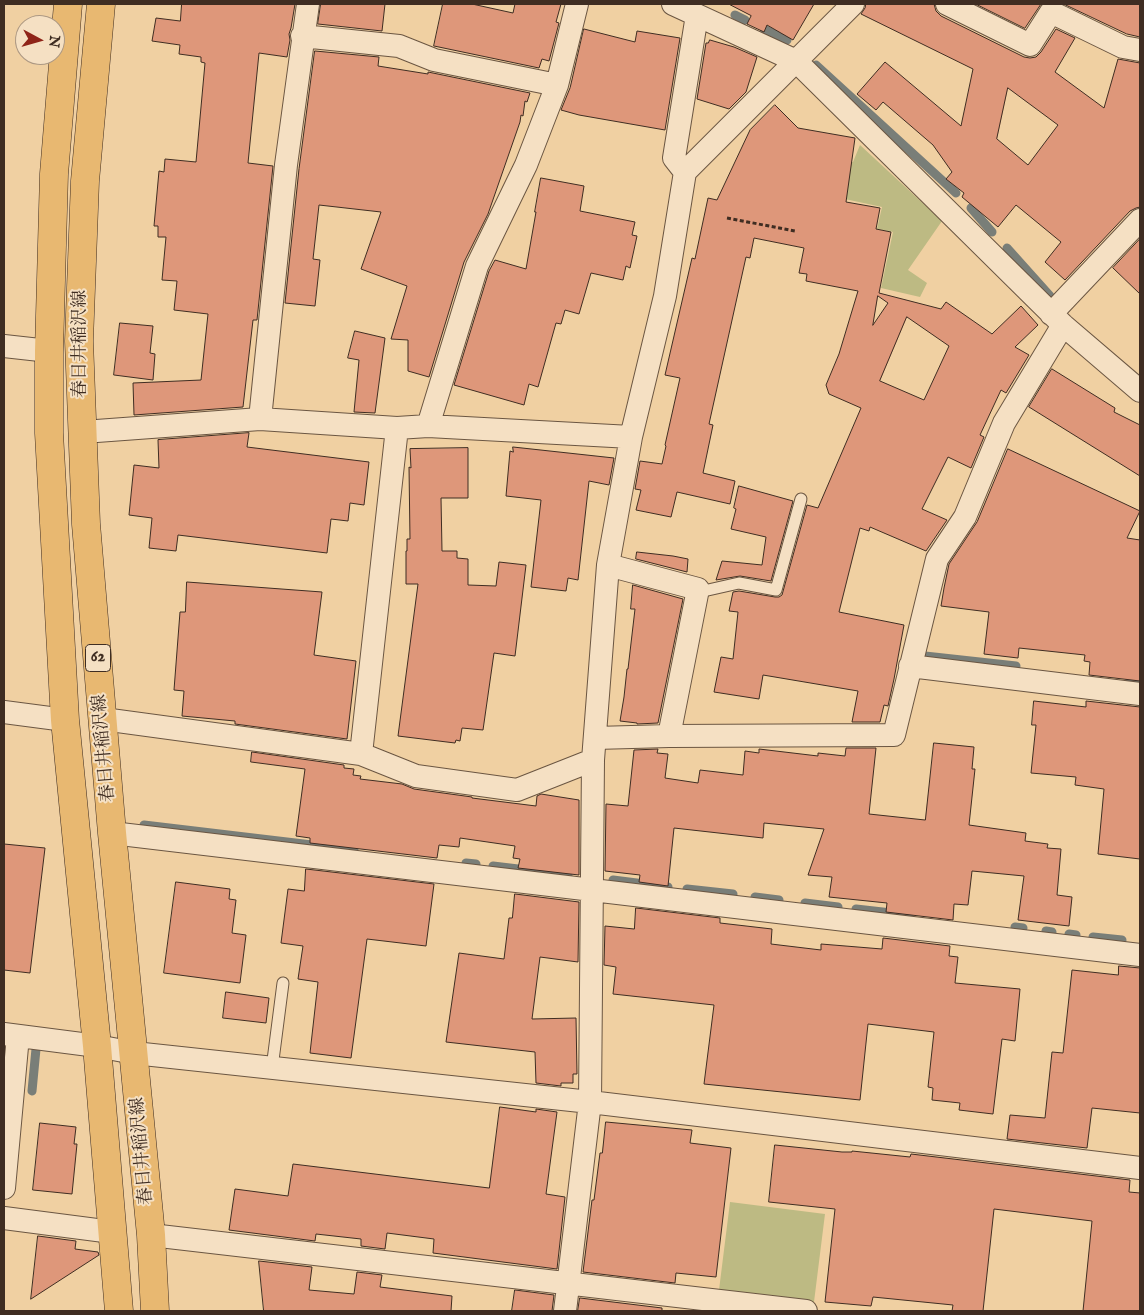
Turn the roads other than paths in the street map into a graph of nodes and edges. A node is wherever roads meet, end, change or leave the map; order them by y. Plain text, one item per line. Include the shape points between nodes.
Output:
1 (68, 4) edge
2 (100, 4) edge
3 (308, 4) edge
4 (577, 4) edge
5 (673, 4) edge
6 (853, 4) edge
7 (947, 4) edge
8 (1053, 8) edge
9 (697, 15) junction
10 (302, 36) junction
11 (1140, 50) edge
12 (796, 61) junction
13 (557, 85) junction
14 (685, 172) junction
15 (1140, 220) edge
16 (1057, 320) junction
17 (4, 346) edge
18 (49, 351) junction
19 (1140, 391) edge
20 (260, 419) junction
21 (428, 426) junction
22 (397, 428) junction
23 (82, 432) junction
24 (631, 437) junction
25 (801, 499) dead end
26 (608, 565) junction
27 (698, 589) junction
28 (910, 666) junction
29 (1140, 694) edge
30 (4, 712) edge
31 (103, 719) junction
32 (65, 720) junction
33 (669, 736) junction
34 (594, 749) junction
35 (362, 754) junction
36 (112, 833) junction
37 (593, 891) junction
38 (1140, 955) edge
39 (283, 982) dead end
40 (11, 1035) edge
41 (97, 1046) junction
42 (134, 1053) junction
43 (272, 1068) junction
44 (590, 1102) junction
45 (1140, 1168) edge
46 (4, 1188) edge
47 (4, 1218) edge
48 (112, 1232) junction
49 (150, 1235) junction
50 (568, 1283) junction
51 (119, 1311) edge
52 (155, 1311) edge
53 (565, 1311) edge
54 (806, 1311) edge

1 - 18 main road, 春日井稲沢線 / 62 via 54,174
2 - 23 main road, 春日井稲沢線 / 62 via 85,181 79,341
3 - 10 street
4 - 13 street
5 - 9 street
6 - 12 street
7 - 8 street via 1030,45
8 - 11 street via 1123,47
9 - 12 street
9 - 14 street via 674,158
10 - 13 street via 398,46 434,60
10 - 20 street
12 - 14 street
12 - 16 street
13 - 21 street via 526,165 476,266
14 - 24 street via 665,296
15 - 16 street
16 - 19 street
16 - 28 street via 1004,423 965,517 937,559
17 - 18 street
18 - 32 main road, 春日井稲沢線 / 62 via 48,433
20 - 22 street
20 - 23 street
21 - 22 street
21 - 24 street
22 - 35 street
23 - 31 main road, 春日井稲沢線 / 62 via 86,524
24 - 26 street
25 - 27 lane via 776,590 739,582 708,590
26 - 27 street
26 - 34 street
27 - 33 street
28 - 29 street
28 - 33 street via 894,735
30 - 32 street
31 - 35 street
31 - 36 main road, 春日井稲沢線 / 62
32 - 41 main road, 春日井稲沢線 / 62
33 - 34 street
34 - 35 street via 517,790 416,776
34 - 37 street
36 - 37 street
36 - 42 main road, 春日井稲沢線 / 62
37 - 38 street
37 - 44 street
39 - 43 lane
40 - 41 street
40 - 46 street
41 - 42 street
41 - 48 main road, 春日井稲沢線 / 62
42 - 43 street
42 - 49 main road, 春日井稲沢線 / 62
43 - 44 street
44 - 45 street
44 - 50 street
47 - 48 street
48 - 51 main road, 春日井稲沢線 / 62
49 - 50 street
49 - 52 main road, 春日井稲沢線 / 62
50 - 53 street
50 - 54 street

